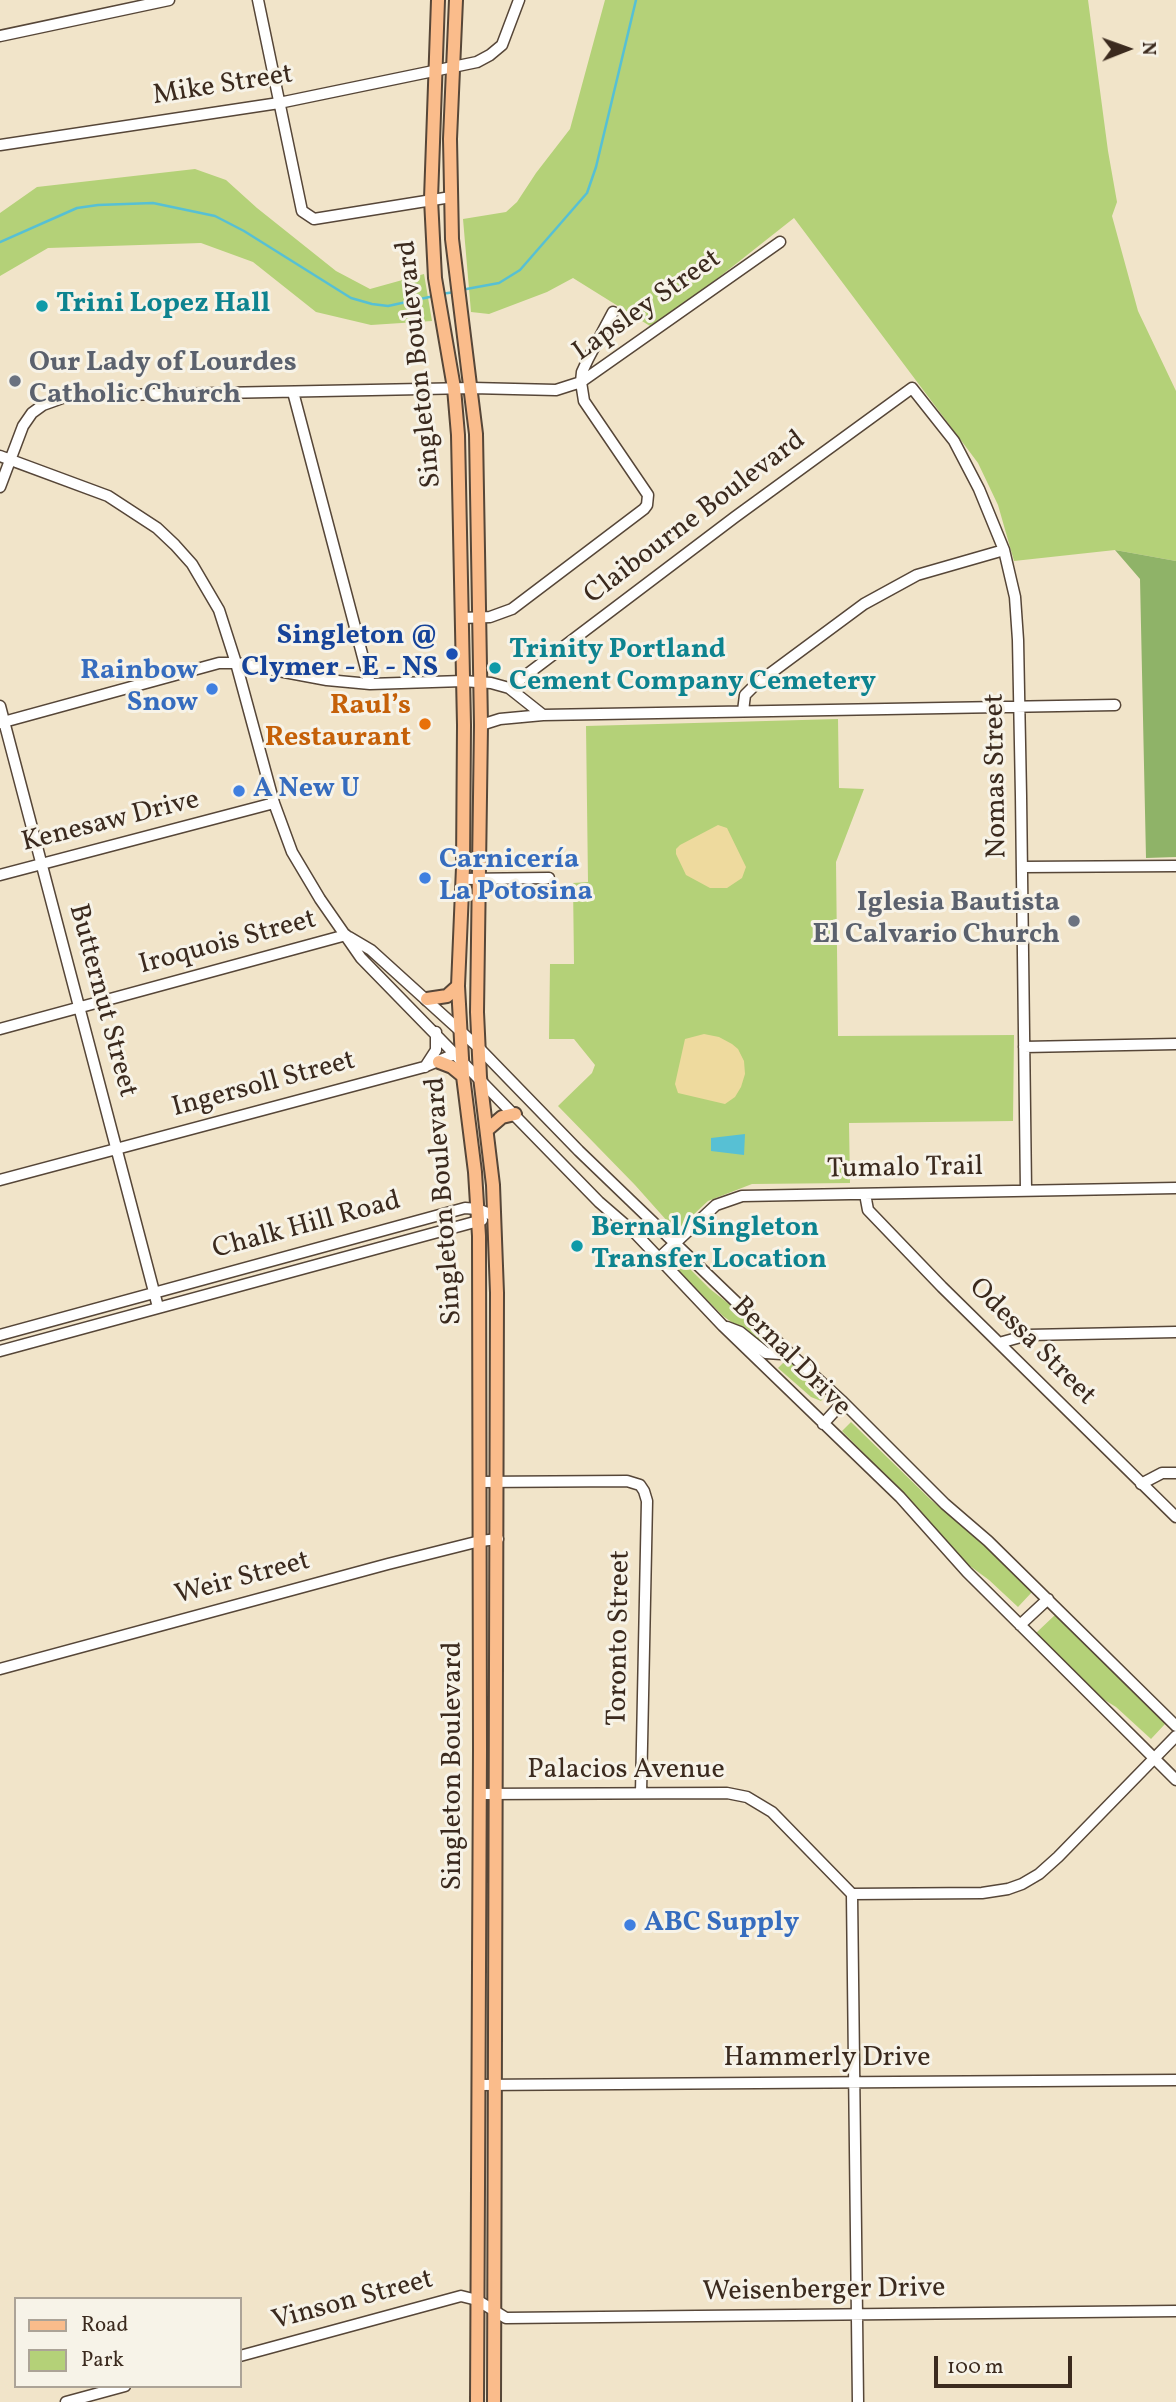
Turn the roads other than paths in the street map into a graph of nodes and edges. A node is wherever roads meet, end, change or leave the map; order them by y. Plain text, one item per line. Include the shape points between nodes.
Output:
1 (169, 0) edge
2 (258, 0) edge
3 (438, 0) edge
4 (456, 0) edge
5 (519, 0) edge
6 (0, 36) edge
7 (453, 67) junction
8 (435, 70) junction
9 (279, 103) junction
10 (0, 145) edge
11 (451, 197) junction
12 (431, 199) junction
13 (780, 242) dead end
14 (613, 312) dead end
15 (581, 382) junction
16 (454, 388) junction
17 (472, 388) junction
18 (912, 388) joint
19 (293, 393) junction
20 (5, 458) edge
21 (0, 487) edge
22 (1004, 550) junction
23 (462, 618) junction
24 (479, 618) junction
25 (236, 663) junction
26 (463, 681) junction
27 (480, 682) junction
28 (370, 684) junction
29 (509, 688) junction
30 (1115, 705) dead end
31 (0, 706) edge
32 (1019, 706) junction
33 (743, 711) junction
34 (543, 715) junction
35 (2, 723) edge
36 (481, 724) junction
37 (274, 803) junction
38 (42, 863) junction
39 (1176, 866) edge
40 (1023, 867) junction
41 (0, 875) edge
42 (549, 878) dead end
43 (462, 879) junction
44 (480, 880) junction
45 (346, 935) junction
46 (458, 986) junction
47 (427, 999) junction
48 (79, 1008) junction
49 (0, 1029) edge
50 (460, 1030) junction
51 (436, 1032) junction
52 (1176, 1044) edge
53 (478, 1047) junction
54 (1024, 1047) junction
55 (459, 1056) junction
56 (439, 1062) junction
57 (424, 1067) junction
58 (463, 1076) junction
59 (480, 1077) junction
60 (515, 1114) junction
61 (487, 1130) junction
62 (117, 1148) junction
63 (0, 1180) edge
64 (1176, 1188) edge
65 (1026, 1191) junction
66 (865, 1194) junction
67 (477, 1215) junction
68 (495, 1216) junction
69 (677, 1242) junction
70 (658, 1259) junction
71 (155, 1292) junction
72 (158, 1307) junction
73 (723, 1325) junction
74 (1176, 1332) edge
75 (2, 1335) edge
76 (999, 1343) junction
77 (785, 1349) junction
78 (4, 1350) edge
79 (844, 1402) junction
80 (823, 1424) junction
81 (1176, 1473) edge
82 (480, 1482) junction
83 (498, 1482) junction
84 (1142, 1484) junction
85 (1176, 1517) edge
86 (498, 1539) junction
87 (480, 1541) junction
88 (1048, 1598) junction
89 (1020, 1625) junction
90 (0, 1669) edge
91 (1176, 1726) edge
92 (1176, 1736) edge
93 (1154, 1759) junction
94 (1176, 1780) edge
95 (641, 1793) junction
96 (480, 1794) junction
97 (497, 1794) junction
98 (480, 1871) junction
99 (497, 1871) junction
100 (852, 1894) junction
101 (1176, 2080) edge
102 (855, 2082) junction
103 (478, 2085) junction
104 (495, 2085) junction
105 (477, 2300) junction
106 (495, 2311) junction
107 (1176, 2311) edge
108 (857, 2315) junction
109 (242, 2355) edge
110 (118, 2388) edge
111 (66, 2402) edge
112 (477, 2402) edge
113 (495, 2402) edge
114 (858, 2402) edge

1 - 6 street
2 - 9 street
3 - 8 main road, Singleton Boulevard
4 - 7 main road, Singleton Boulevard
5 - 7 street via 502,44 477,62
7 - 8 street, Mike Street
7 - 11 main road, Singleton Boulevard
8 - 9 street, Mike Street
8 - 12 main road, Singleton Boulevard
9 - 10 street, Mike Street
9 - 12 street via 302,211 314,219
11 - 12 street
11 - 17 main road, Singleton Boulevard via 455,272
12 - 16 main road, Singleton Boulevard via 435,278
13 - 15 street, Lapsley Street
14 - 15 street
15 - 17 street, Lapsley Street via 556,390
15 - 24 street, Claibourne Boulevard via 584,401 648,495 648,502 512,609
16 - 17 street, Lapsley Street
16 - 19 street, Lapsley Street
16 - 23 main road, Singleton Boulevard
17 - 24 main road, Singleton Boulevard
18 - 22 street, Nomas Street via 954,441
18 - 29 street, Claibourne Boulevard
19 - 20 street, Lapsley Street via 68,396 32,413
19 - 28 street
20 - 21 street, Lapsley Street
20 - 25 street, Bernal Drive via 108,496 157,528 192,564 206,587 219,610
22 - 32 street, Nomas Street via 1015,597
22 - 33 street via 917,575 864,604 755,684 745,695
23 - 24 street, Claibourne Boulevard
23 - 26 main road, Singleton Boulevard
24 - 27 main road, Singleton Boulevard
25 - 28 street via 327,681
25 - 35 street via 219,663
25 - 37 street, Bernal Drive
26 - 27 street
26 - 28 street
26 - 43 main road, Singleton Boulevard
27 - 29 street
27 - 36 main road, Singleton Boulevard
29 - 34 street
30 - 32 street
31 - 35 street, Butternut Street
32 - 33 street
32 - 40 street, Nomas Street
33 - 34 street
34 - 36 street
35 - 38 street, Butternut Street
36 - 44 main road, Singleton Boulevard
37 - 38 street, Kenesaw Drive
37 - 45 street, Bernal Drive via 292,852
38 - 41 street, Kenesaw Drive
38 - 48 street, Butternut Street
39 - 40 street
40 - 54 street, Nomas Street
42 - 44 street
43 - 44 street
43 - 46 main road, Singleton Boulevard
44 - 53 main road, Singleton Boulevard
45 - 47 street, Bernal Drive via 372,950
45 - 48 street, Iroquois Street
45 - 51 street, Bernal Drive
46 - 47 main road via 447,996
46 - 50 main road, Singleton Boulevard
47 - 50 street, Bernal Drive
48 - 49 street, Iroquois Street
48 - 62 street, Butternut Street
50 - 53 street, Bernal Drive
50 - 55 main road, Singleton Boulevard
51 - 55 street, Bernal Drive
51 - 57 street via 436,1050
52 - 54 street
53 - 59 main road, Singleton Boulevard
53 - 69 street, Bernal Drive via 579,1151
54 - 65 street, Nomas Street
55 - 56 street, Ingersoll Street
55 - 58 main road, Singleton Boulevard
55 - 59 street, Bernal Drive
56 - 57 street, Ingersoll Street
56 - 58 main road
57 - 62 street, Ingersoll Street
58 - 67 main road, Singleton Boulevard
59 - 60 street, Bernal Drive
59 - 61 main road, Singleton Boulevard
60 - 61 main road via 502,1117
60 - 70 street, Bernal Drive
61 - 68 main road, Singleton Boulevard
62 - 63 street, Ingersoll Street
62 - 71 street, Butternut Street
64 - 65 street, Tumalo Trail
65 - 66 street, Tumalo Trail
66 - 69 street, Tumalo Trail via 742,1196 716,1205
66 - 76 street, Odessa Street via 869,1210
67 - 68 street, Chalk Hill Road
67 - 71 street, Chalk Hill Road via 465,1208
67 - 72 street, Chalk Hill Road
67 - 82 main road, Singleton Boulevard
68 - 83 main road, Singleton Boulevard
69 - 70 street, Tumalo Trail
69 - 77 street, Bernal Drive
70 - 73 street, Bernal Drive
71 - 72 street, Butternut Street
71 - 75 street, Chalk Hill Road
72 - 78 street, Chalk Hill Road
73 - 77 street via 766,1353 780,1354
73 - 80 street, Bernal Drive
74 - 76 street via 1028,1335
75 - 78 street
76 - 84 street, Odessa Street
77 - 79 street, Bernal Drive
79 - 80 street
79 - 88 street, Bernal Drive
80 - 89 street, Bernal Drive via 901,1497
81 - 84 street via 1162,1473
82 - 83 street
82 - 87 main road, Singleton Boulevard
83 - 86 main road, Singleton Boulevard
83 - 95 street, Toronto Street via 627,1481 640,1485 647,1501
84 - 85 street, Odessa Street
86 - 87 street, Weir Street
86 - 97 main road, Singleton Boulevard
87 - 90 street, Weir Street
87 - 96 main road, Singleton Boulevard
88 - 89 street
88 - 91 street, Bernal Drive
89 - 93 street, Bernal Drive
92 - 93 street
93 - 94 street, Bernal Drive
93 - 100 street via 1058,1857 1022,1884 982,1893
95 - 97 street, Palacios Avenue
95 - 100 street, Palacios Avenue via 747,1797 772,1812
96 - 97 street, Palacios Avenue
96 - 98 main road, Singleton Boulevard
97 - 99 main road, Singleton Boulevard
98 - 99 main road
98 - 103 main road, Singleton Boulevard
99 - 104 main road, Singleton Boulevard
100 - 102 street
101 - 102 street, Hammerly Drive
102 - 104 street, Hammerly Drive
102 - 108 street
103 - 104 street, Hammerly Drive
103 - 105 main road, Singleton Boulevard
104 - 106 main road, Singleton Boulevard
105 - 106 street, Weisenberger Drive
105 - 109 street, Vinson Street via 461,2296
105 - 112 main road, Singleton Boulevard
106 - 108 street, Weisenberger Drive via 506,2318
106 - 113 main road, Singleton Boulevard
107 - 108 street, Weisenberger Drive
108 - 114 street
110 - 111 street

